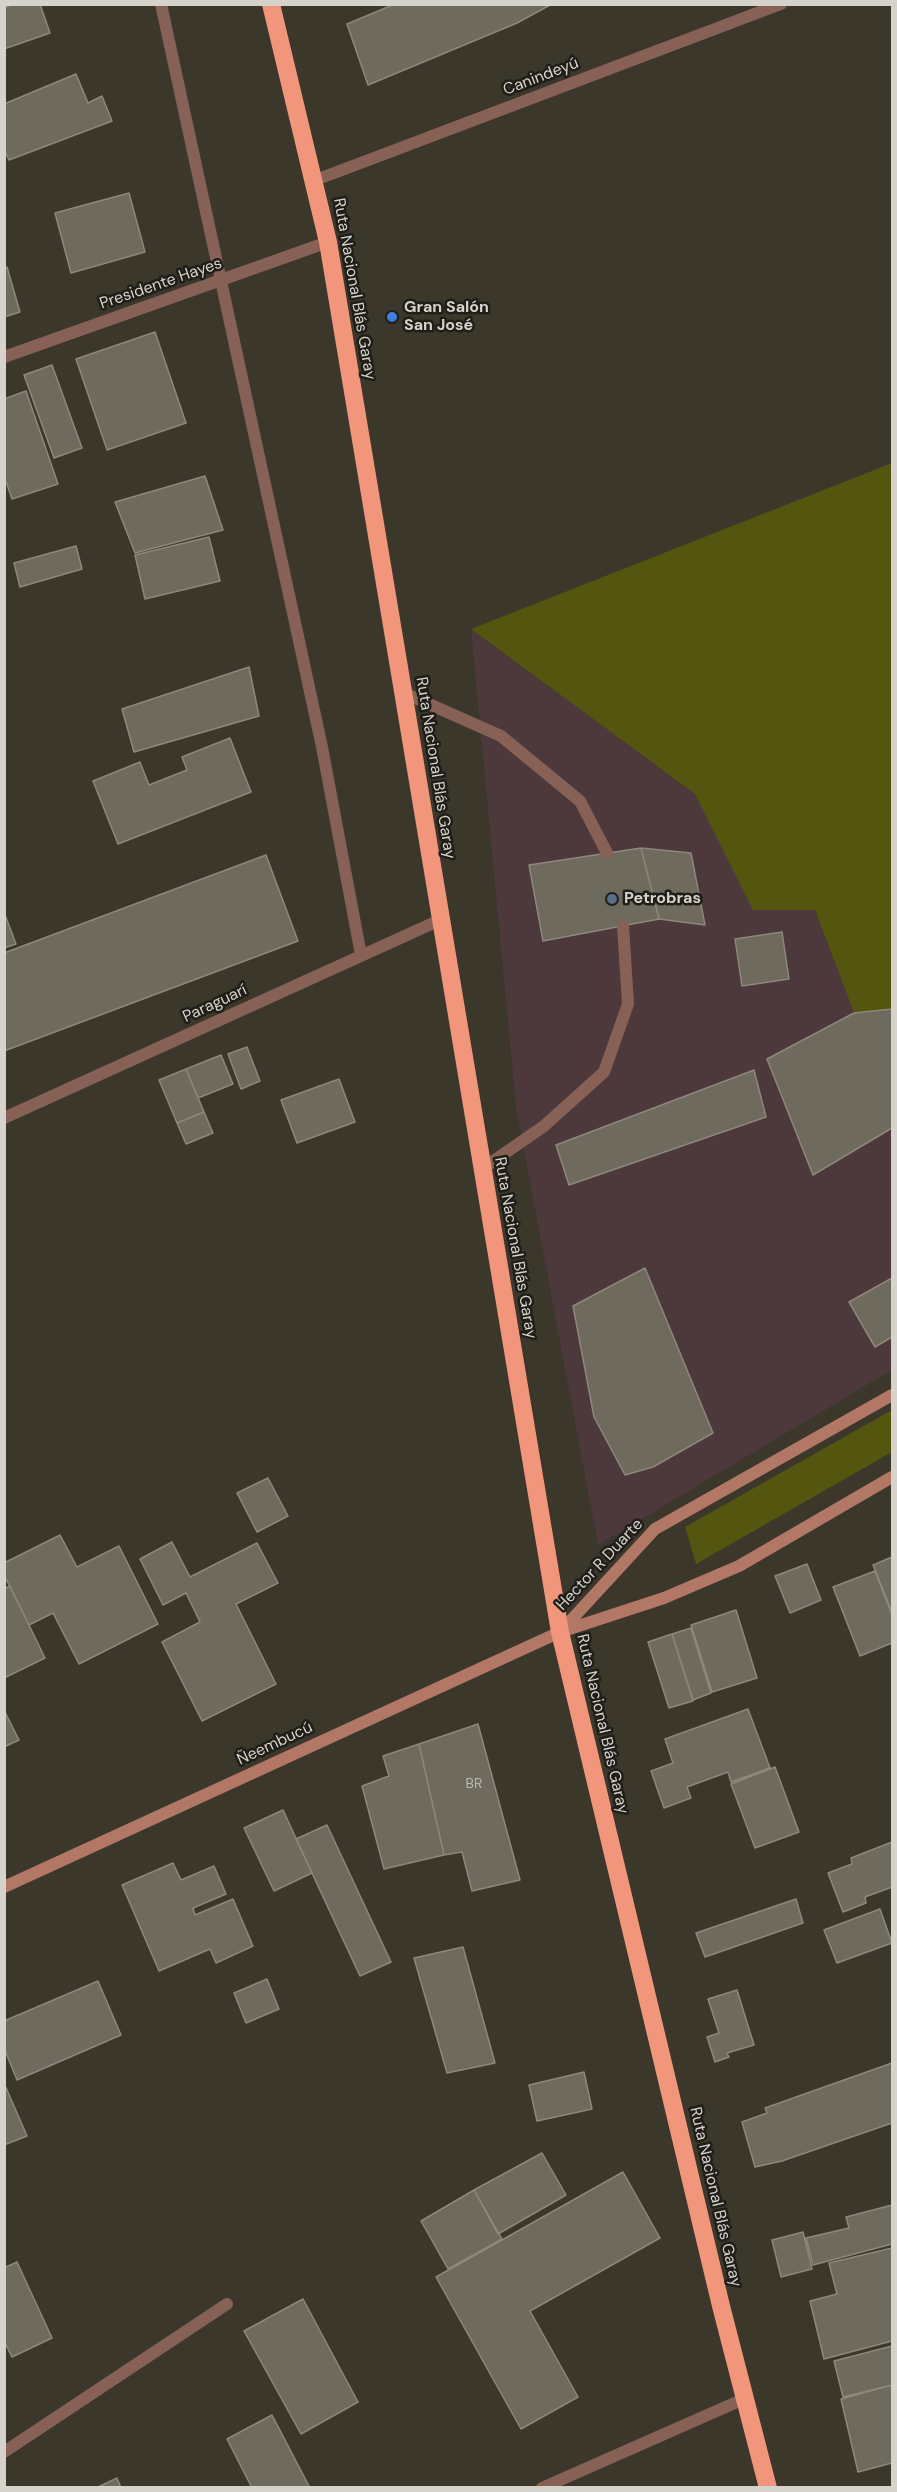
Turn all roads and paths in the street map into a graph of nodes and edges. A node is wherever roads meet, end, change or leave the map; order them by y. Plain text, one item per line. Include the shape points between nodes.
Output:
1 (161, 4) edge
2 (781, 4) edge
3 (273, 5) edge
4 (313, 181) junction
5 (328, 242) junction
6 (222, 280) junction
7 (4, 357) edge
8 (402, 692) junction
9 (607, 853) dead end
10 (440, 920) junction
11 (623, 926) dead end
12 (361, 956) junction
13 (4, 1118) edge
14 (482, 1169) junction
15 (892, 1395) edge
16 (892, 1477) edge
17 (560, 1632) junction
18 (4, 1887) edge
19 (227, 2304) dead end
20 (746, 2398) junction
21 (4, 2452) edge
22 (542, 2487) edge
23 (768, 2487) edge

1 - 6 street
2 - 4 street, Canindeyú
3 - 4 highway, Ruta Nacional Blás Garay
4 - 5 highway, Ruta Nacional Blás Garay
5 - 6 street, Presidente Hayes
5 - 8 highway, Ruta Nacional Blás Garay
6 - 7 street, Presidente Hayes
6 - 12 street via 319,736
8 - 9 street via 501,736 580,801
8 - 10 highway, Ruta Nacional Blás Garay
10 - 12 street, Paraguarí
10 - 14 highway, Ruta Nacional Blás Garay
11 - 14 street via 628,1004 604,1072 544,1126
12 - 13 street, Paraguarí
14 - 17 highway, Ruta Nacional Blás Garay
15 - 17 street, Hector R Duarte via 655,1529
16 - 17 street, Hector R Duarte via 739,1566 664,1598
17 - 18 street, Ñeembucú
17 - 20 highway, Ruta Nacional Blás Garay
19 - 21 street
20 - 22 street
20 - 23 highway, Ruta Nacional Blás Garay

